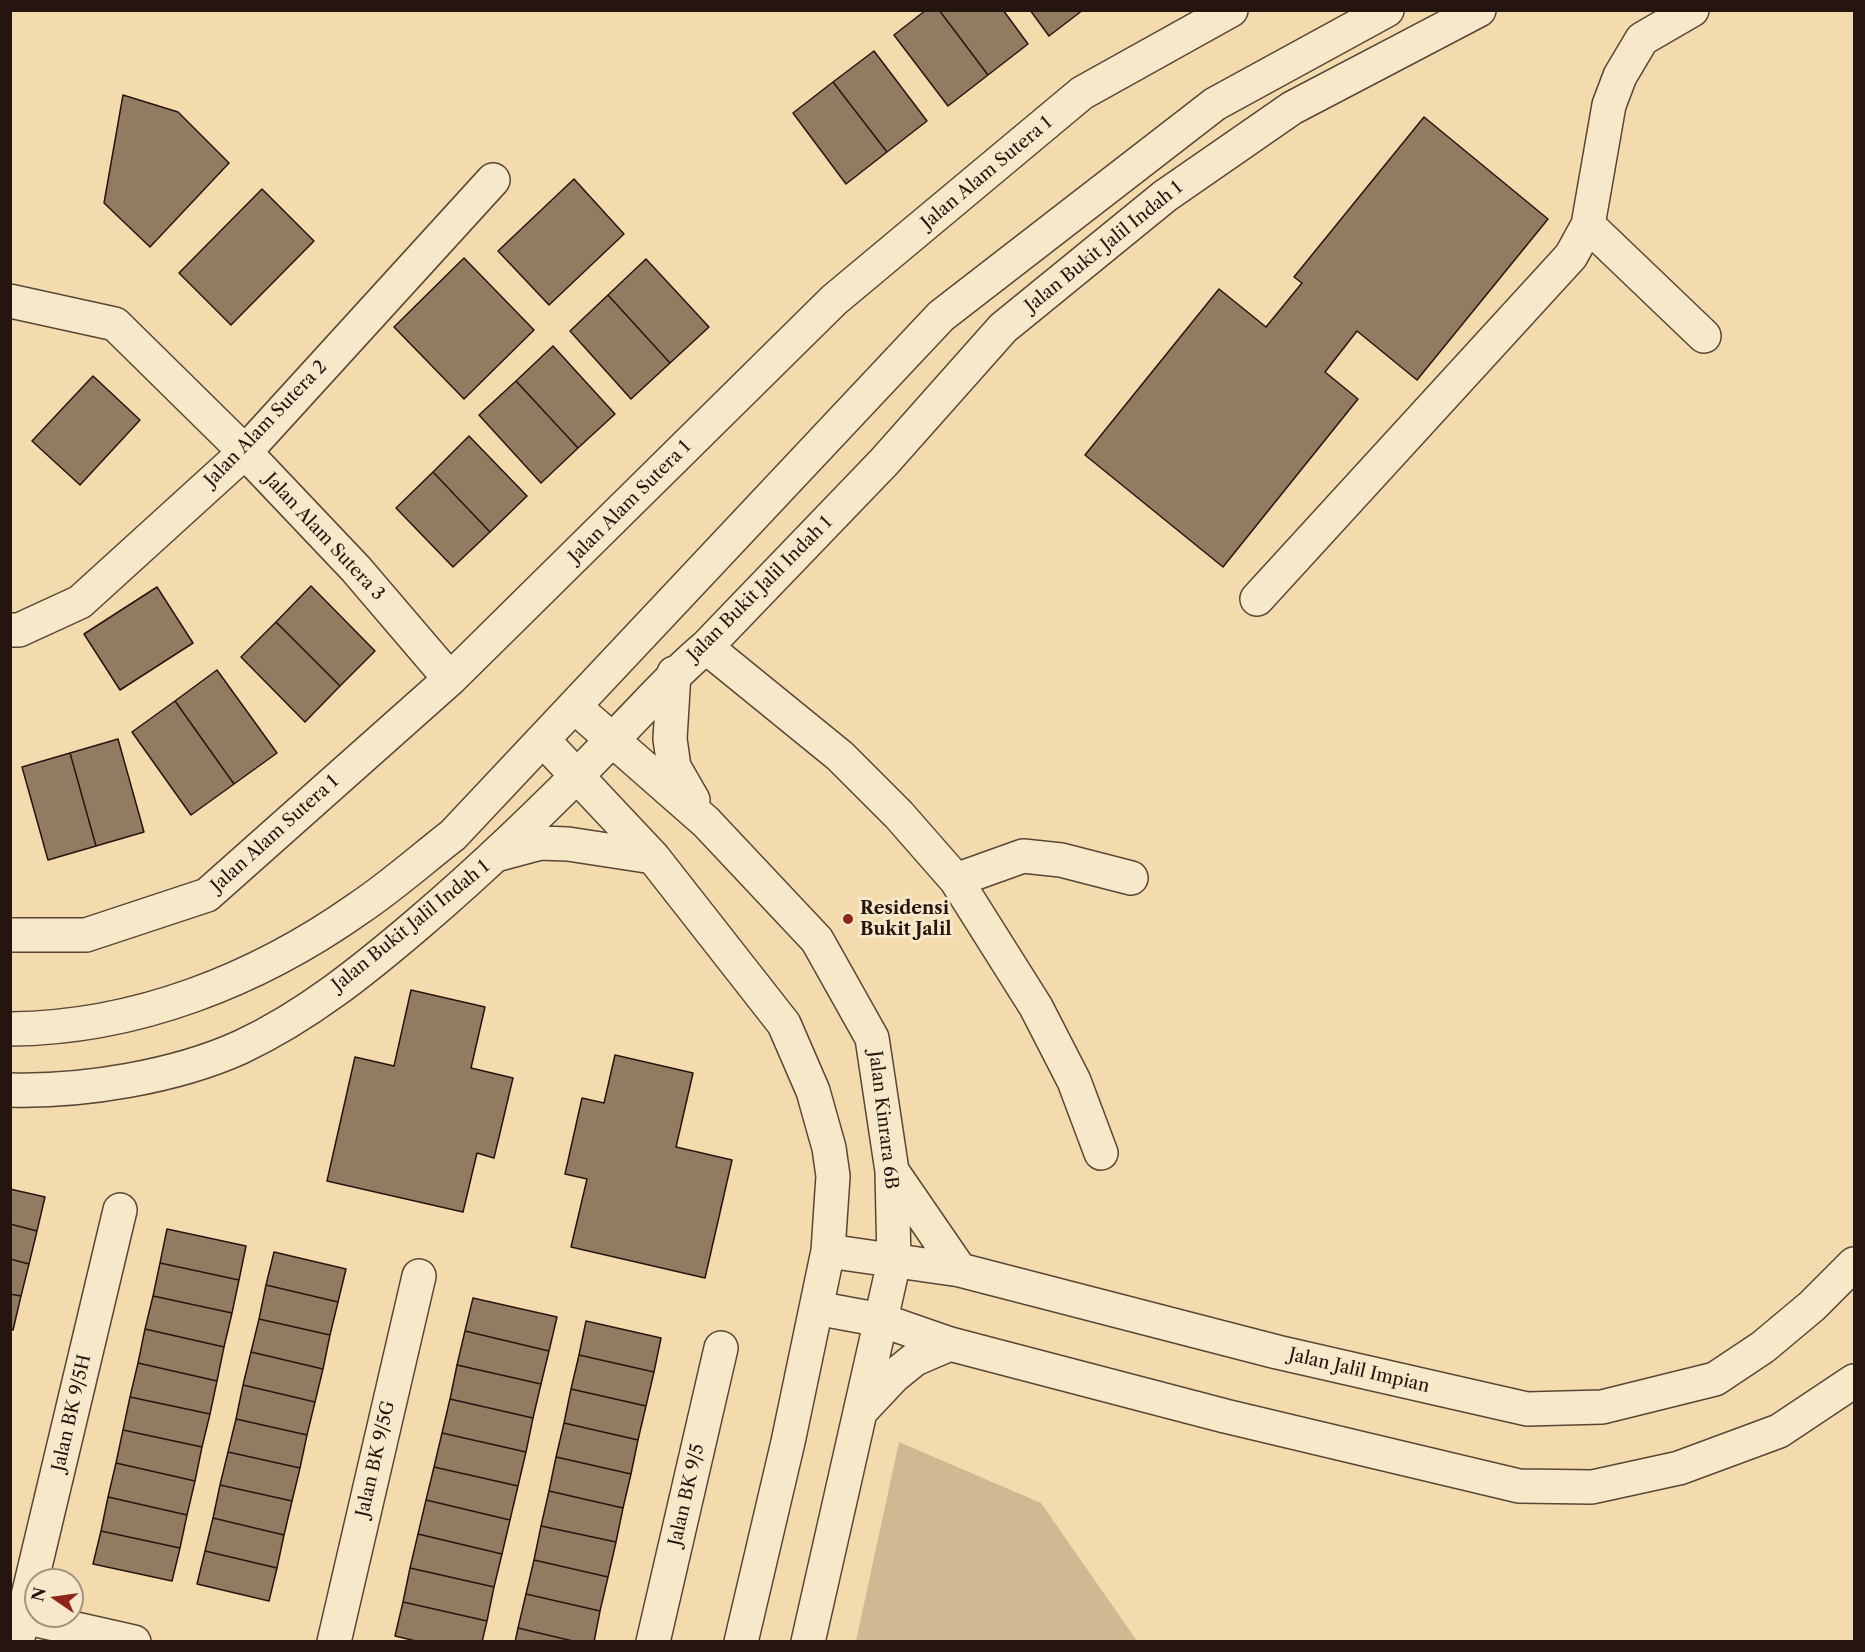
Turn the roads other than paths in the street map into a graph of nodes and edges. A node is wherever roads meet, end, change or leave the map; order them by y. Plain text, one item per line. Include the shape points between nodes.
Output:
1 (1231, 10) edge
2 (1387, 10) edge
3 (1479, 10) edge
4 (1692, 10) edge
5 (493, 180) dead end
6 (1588, 225) junction
7 (10, 302) edge
8 (1704, 336) dead end
9 (245, 452) junction
10 (1257, 599) dead end
11 (10, 630) edge
12 (706, 647) junction
13 (674, 673) junction
14 (450, 679) junction
15 (574, 707) junction
16 (614, 739) junction
17 (543, 740) junction
18 (576, 775) junction
19 (706, 822) junction
20 (499, 854) junction
21 (652, 857) junction
22 (1131, 878) dead end
23 (956, 880) junction
24 (10, 935) edge
25 (10, 1029) edge
26 (10, 1090) edge
27 (1101, 1153) dead end
28 (892, 1171) junction
29 (120, 1210) dead end
30 (828, 1251) junction
31 (894, 1262) junction
32 (1854, 1264) edge
33 (960, 1270) junction
34 (418, 1276) dead end
35 (816, 1308) junction
36 (881, 1320) junction
37 (950, 1344) junction
38 (721, 1348) dead end
39 (1854, 1381) edge
40 (860, 1412) junction
41 (17, 1624) edge
42 (134, 1641) edge
43 (334, 1641) edge
44 (653, 1641) edge
45 (741, 1641) edge
46 (808, 1641) edge

1 - 14 street, Jalan Alam Sutera 1 via 1082,93 834,300
2 - 15 street via 1215,104 941,316
3 - 12 street, Jalan Bukit Jalil Indah 1 via 1292,108 1165,196 1003,328 884,462
4 - 6 street via 1642,39 1620,76 1609,105
5 - 9 street, Jalan Alam Sutera 2
6 - 8 street
6 - 10 street via 1571,256
7 - 9 street, Jalan Alam Sutera 3 via 115,324
9 - 11 street, Jalan Alam Sutera 2 via 80,602 19,630
9 - 14 street, Jalan Alam Sutera 3 via 356,569
12 - 13 street, Jalan Bukit Jalil Indah 1
12 - 23 street via 840,756
13 - 16 street, Jalan Bukit Jalil Indah 1
13 - 19 street via 670,739 674,767
14 - 24 street, Jalan Alam Sutera 1 via 207,895 86,935
15 - 16 street, Jalan Kinrara 6B
15 - 17 street
16 - 18 street, Jalan Bukit Jalil Indah 1
16 - 19 street, Jalan Kinrara 6B
17 - 18 street
17 - 25 street via 453,835 360,908 302,945 220,985 160,1008 108,1020 43,1029
18 - 20 street, Jalan Bukit Jalil Indah 1
18 - 21 street
19 - 28 street, Jalan Kinrara 6B via 817,940 872,1038
20 - 21 street via 540,843
20 - 26 street, Jalan Bukit Jalil Indah 1 via 384,952 302,1014 239,1048 186,1066 114,1083 51,1091
21 - 30 street via 784,1024 801,1060 829,1148 833,1176
22 - 23 street via 1061,860 1023,855
23 - 27 street via 1036,1006 1074,1082
28 - 31 street, Jalan Kinrara 6B
28 - 33 street
29 - 41 street, Jalan BK 9/5H
30 - 31 street, Jalan Jalil Impian
30 - 35 street
31 - 33 street, Jalan Jalil Impian
31 - 36 street, Jalan Kinrara 6B
32 - 33 street, Jalan Jalil Impian via 1763,1347 1715,1379 1602,1407 1527,1409 1277,1352
34 - 43 street, Jalan BK 9/5G
35 - 36 street
35 - 45 street
36 - 37 street
36 - 40 street, Jalan Kinrara 6B
37 - 39 street via 1225,1416 1519,1486 1592,1488 1679,1468 1779,1431
37 - 40 street via 915,1359
38 - 44 street, Jalan BK 9/5
40 - 46 street, Jalan Kinrara 6B
41 - 42 street

